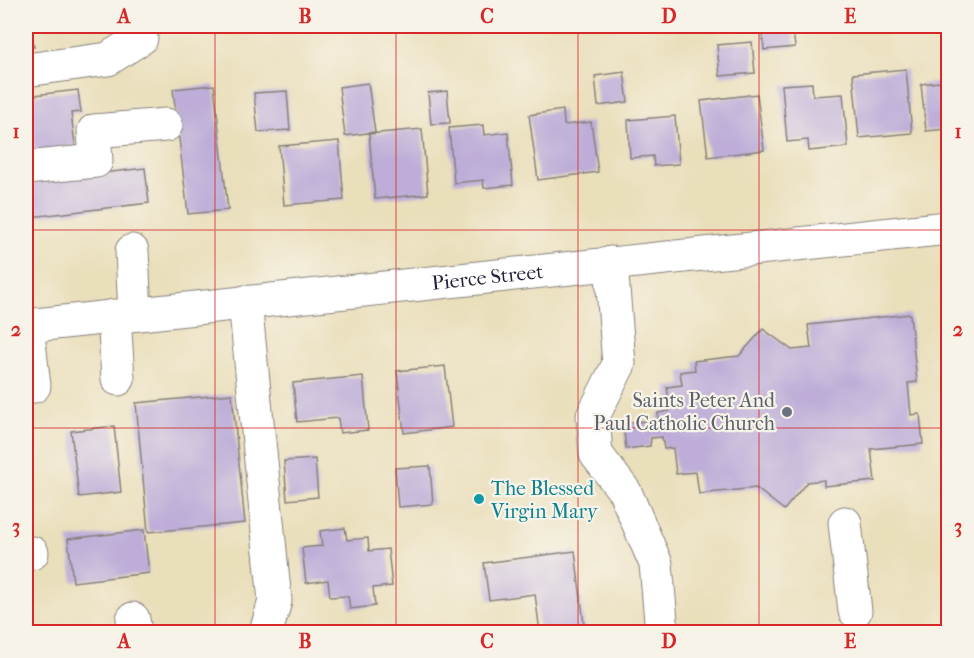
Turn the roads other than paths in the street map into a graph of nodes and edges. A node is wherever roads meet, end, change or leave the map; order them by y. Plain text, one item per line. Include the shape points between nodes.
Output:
1 (140, 26) edge
2 (26, 70) edge
3 (166, 125) dead end
4 (26, 168) edge
5 (948, 228) edge
6 (132, 251) dead end
7 (611, 263) junction
8 (244, 302) junction
9 (125, 315) junction
10 (26, 326) edge
11 (118, 379) dead end
12 (34, 386) dead end
13 (845, 524) dead end
14 (855, 610) dead end
15 (266, 633) edge
16 (662, 633) edge

1 - 2 street via 141,38 108,59
3 - 4 street via 94,131 96,161
5 - 7 street, Pierce Street
6 - 9 street
7 - 8 street, Pierce Street
7 - 16 street via 619,364 593,416 596,454 626,492 656,564
8 - 9 street, Pierce Street
8 - 15 street via 275,601
9 - 10 street, Pierce Street
9 - 11 street
10 - 12 street
13 - 14 street

